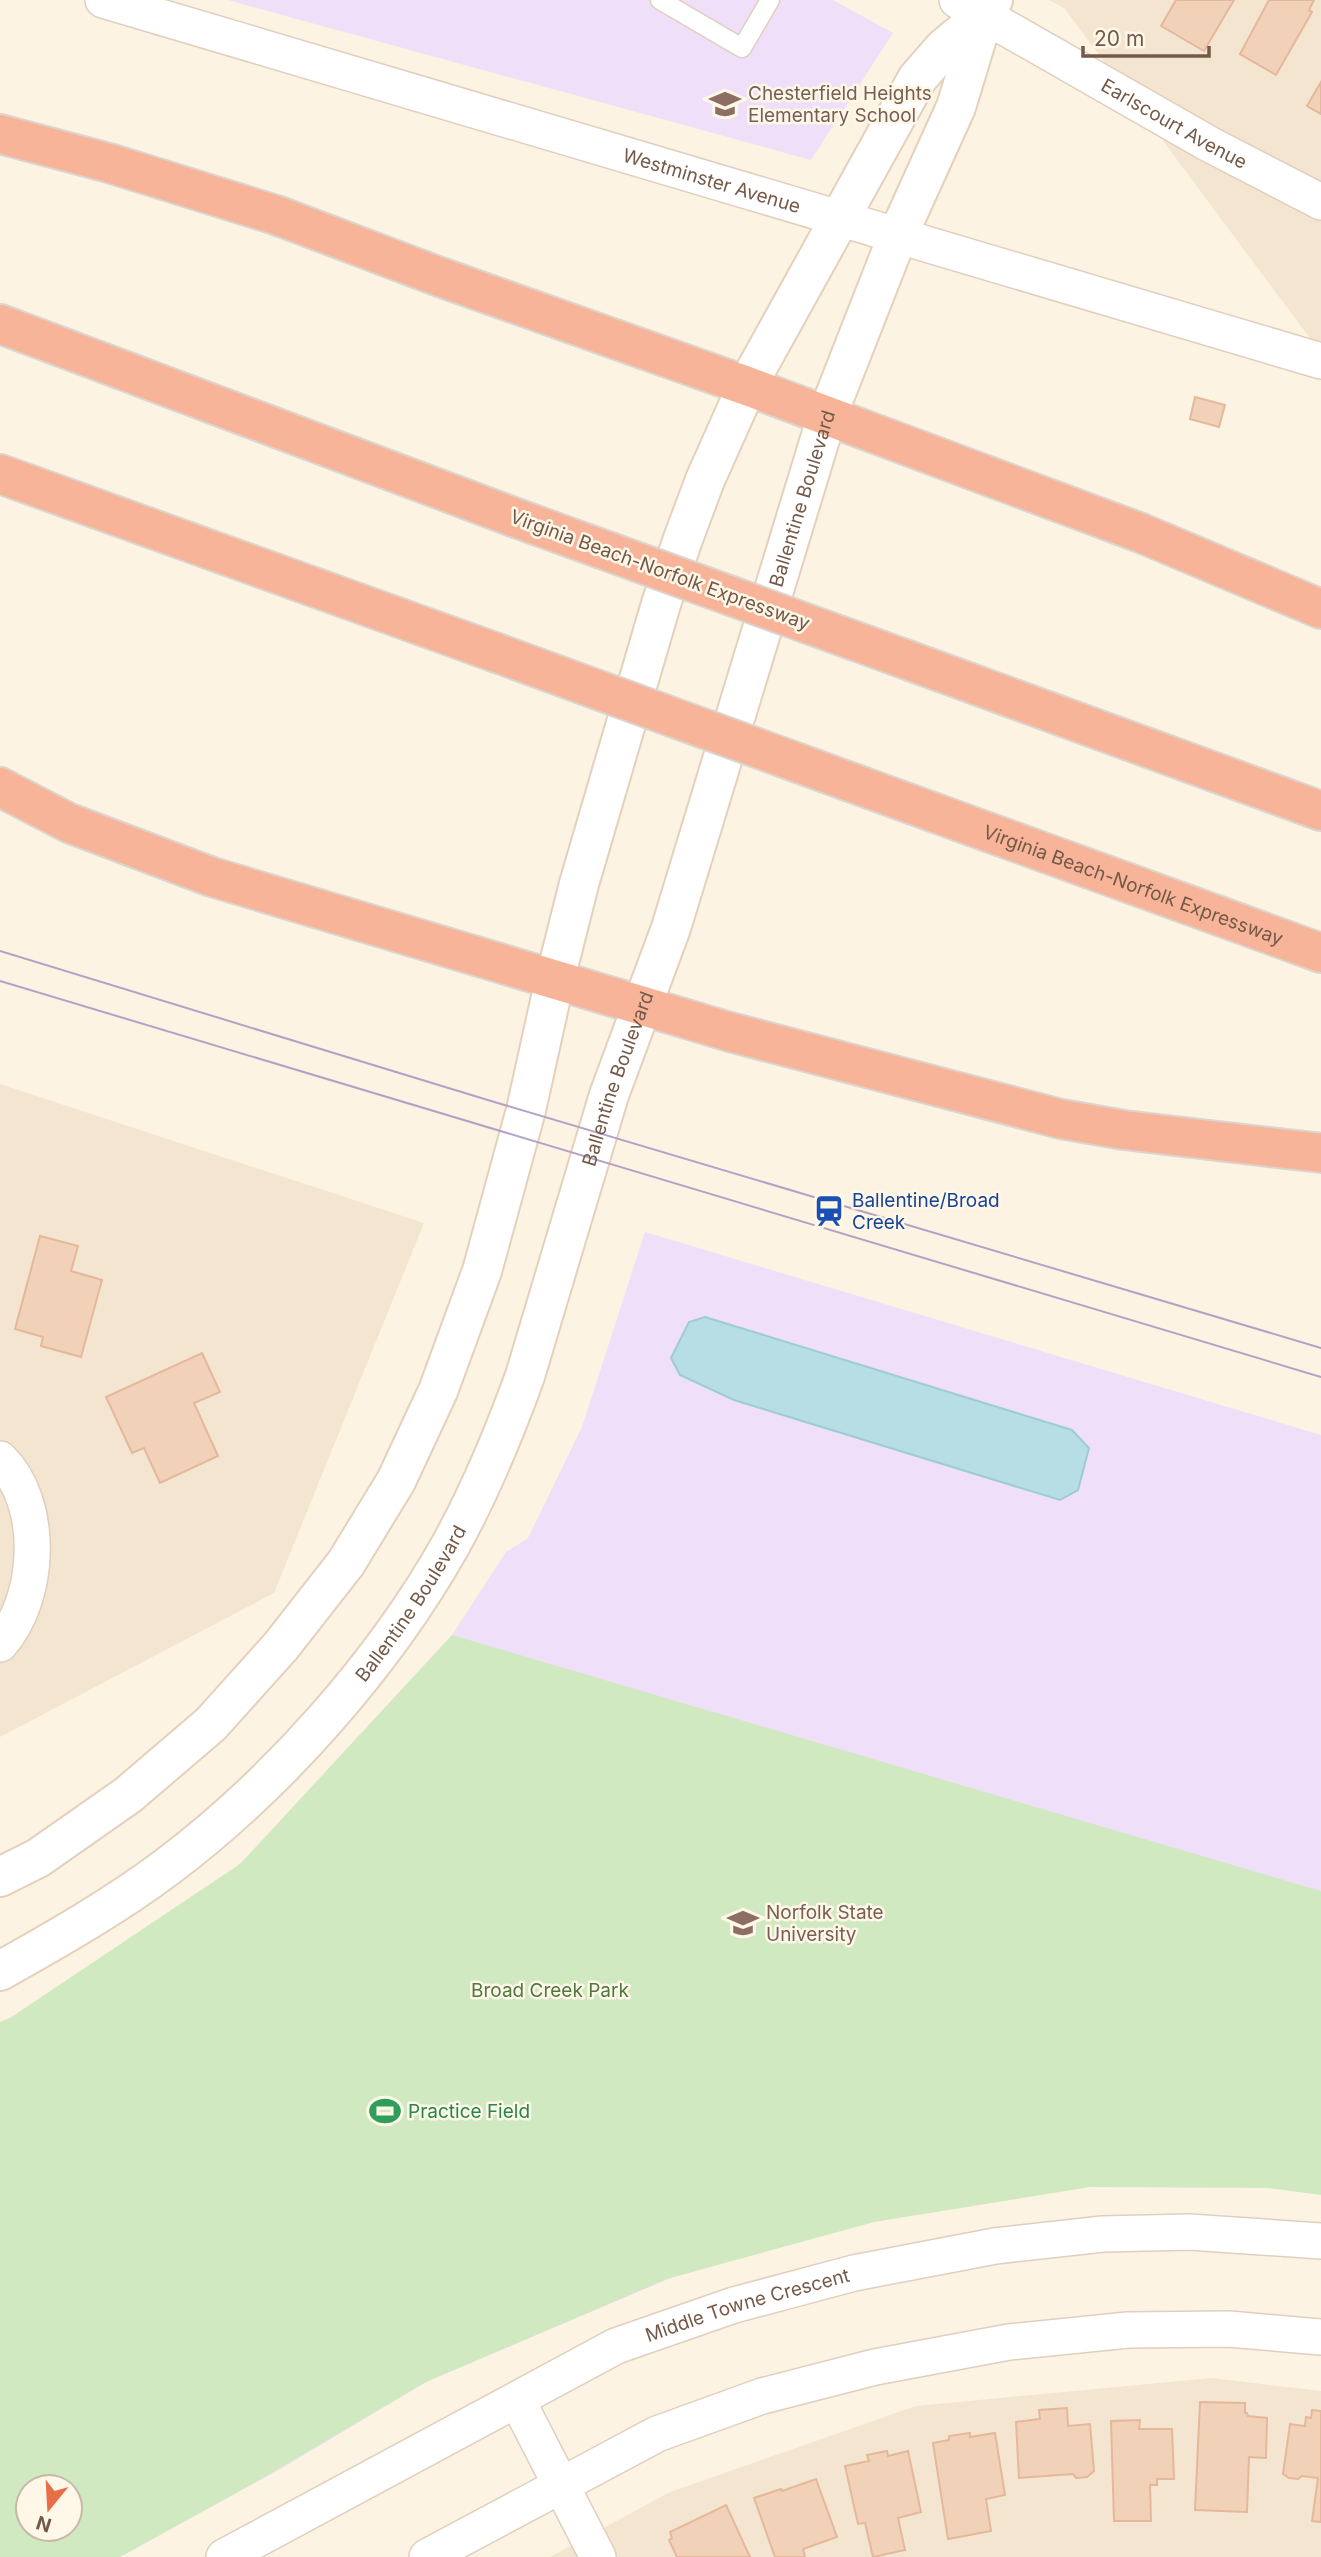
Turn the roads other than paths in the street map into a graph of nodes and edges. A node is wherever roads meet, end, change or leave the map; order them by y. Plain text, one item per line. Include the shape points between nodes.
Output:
1 (103, 0) edge
2 (660, 0) edge
3 (770, 0) edge
4 (978, 5) edge
5 (0, 134) edge
6 (1321, 202) edge
7 (839, 217) junction
8 (898, 235) junction
9 (0, 324) edge
10 (1321, 361) edge
11 (747, 386) junction
12 (827, 416) junction
13 (0, 474) edge
14 (1321, 609) edge
15 (0, 787) edge
16 (1321, 811) edge
17 (1321, 953) edge
18 (555, 979) junction
19 (644, 1007) junction
20 (1321, 1153) edge
21 (0, 1459) edge
22 (0, 1644) edge
23 (0, 1877) edge
24 (0, 1970) edge
25 (1321, 2241) edge
26 (1321, 2337) edge
27 (517, 2400) junction
28 (561, 2486) junction
29 (223, 2557) edge
30 (427, 2557) edge
31 (598, 2557) edge

1 - 7 street, Westminster Avenue
2 - 3 lane via 742,48
4 - 6 street, Earlscourt Avenue via 1209,144
4 - 7 main road via 917,79
4 - 8 main road, Ballentine Boulevard via 956,107
5 - 11 highway via 276,215
7 - 8 street, Westminster Avenue
7 - 11 main road
8 - 10 street, Westminster Avenue
8 - 12 main road, Ballentine Boulevard
9 - 16 highway, Virginia Beach-Norfolk Expressway, bridge via 516,518
11 - 12 highway
11 - 18 main road via 705,480 661,604
12 - 14 highway via 1141,533
12 - 19 main road, Ballentine Boulevard
13 - 17 highway, Virginia Beach-Norfolk Expressway, bridge
15 - 18 highway via 69,822 202,874
18 - 19 highway
18 - 23 main road via 526,1110 482,1270 419,1436 372,1524 281,1646 211,1724 128,1796 38,1858
19 - 20 highway via 1061,1119
19 - 24 main road, Ballentine Boulevard via 601,1120 510,1415 449,1548 391,1636 321,1725 247,1800 167,1867 64,1936
21 - 22 street via 23,1497 33,1533 33,1566 23,1605
25 - 27 street, Middle Towne Crescent via 1189,2232 1103,2234 995,2246 854,2273 734,2305 617,2346
26 - 28 street via 1229,2329 1128,2330 1009,2342 875,2367 762,2396 657,2434
27 - 28 street
27 - 29 street, Middle Towne Crescent
28 - 30 street
28 - 31 street

